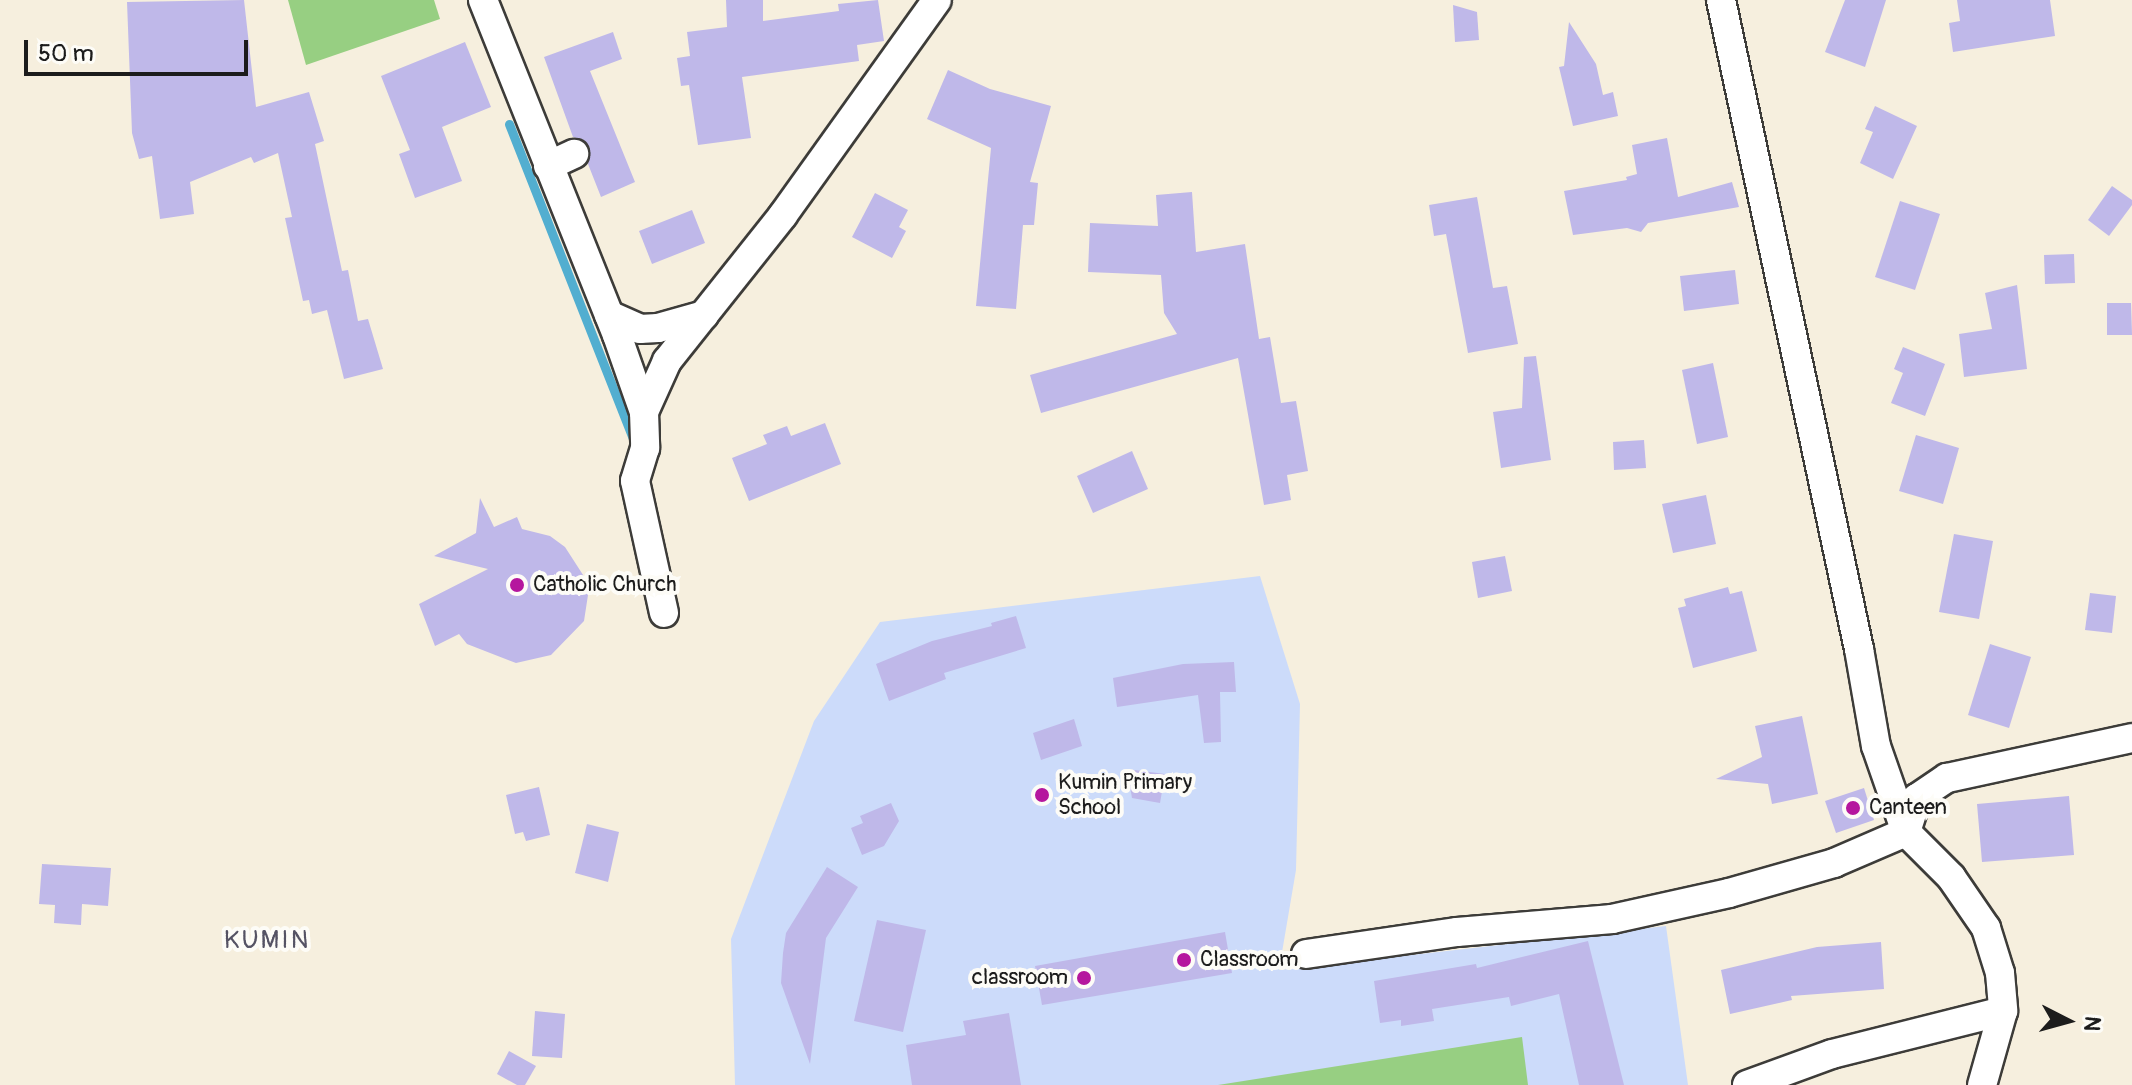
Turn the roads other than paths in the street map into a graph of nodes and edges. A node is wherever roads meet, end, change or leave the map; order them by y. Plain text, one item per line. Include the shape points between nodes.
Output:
1 (483, 0) edge
2 (937, 0) edge
3 (1721, 0) edge
4 (609, 315) junction
5 (704, 315) junction
6 (644, 412) junction
7 (664, 613) dead end
8 (2132, 738) edge
9 (1906, 832) junction
10 (1306, 954) dead end
11 (2003, 1011) junction
12 (1747, 1085) edge
13 (1982, 1085) edge

1 - 4 street via 561,160
2 - 5 street via 783,215
3 - 9 street via 1876,746
4 - 5 street via 640,329
4 - 6 street
5 - 6 street via 667,361
6 - 7 street via 645,448 635,481
8 - 9 street via 1947,778 1917,798
9 - 10 street via 1834,863 1612,919 1457,932
9 - 11 street via 1951,877 1986,928 2000,973
11 - 12 street via 1832,1054
11 - 13 street

